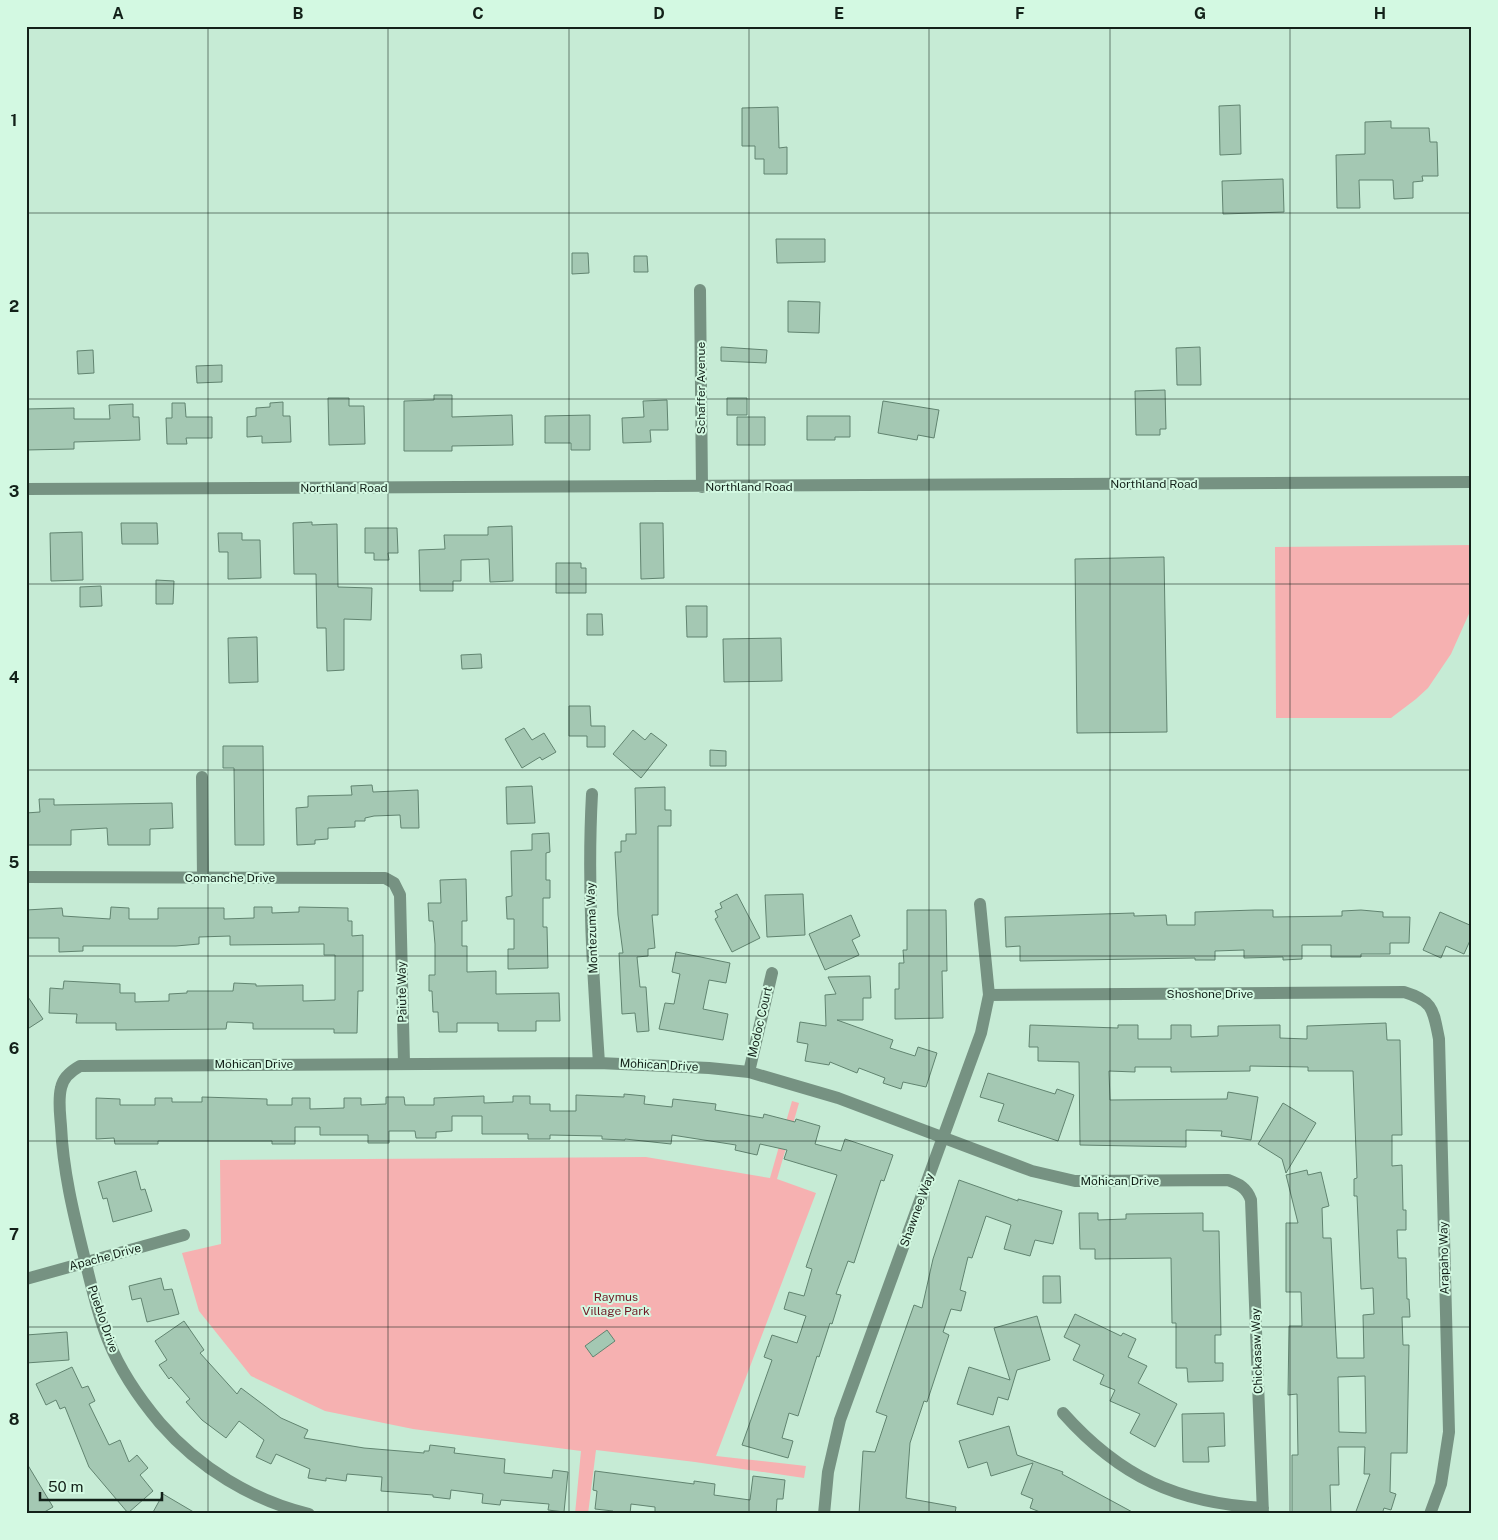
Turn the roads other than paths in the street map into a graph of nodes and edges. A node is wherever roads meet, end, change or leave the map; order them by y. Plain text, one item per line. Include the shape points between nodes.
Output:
1 (700, 290) dead end
2 (1472, 482) edge
3 (702, 487) junction
4 (26, 489) edge
5 (202, 777) dead end
6 (592, 794) dead end
7 (26, 877) edge
8 (203, 878) junction
9 (980, 904) dead end
10 (401, 920) joint
11 (772, 973) dead end
12 (989, 995) junction
13 (1428, 1003) joint
14 (404, 1063) junction
15 (599, 1063) junction
16 (749, 1072) junction
17 (61, 1087) joint
18 (944, 1136) junction
19 (1246, 1190) joint
20 (184, 1236) dead end
21 (85, 1262) junction
22 (26, 1279) edge
23 (1063, 1413) dead end
24 (1263, 1511) edge
25 (309, 1514) edge
26 (824, 1514) edge
27 (1430, 1514) edge

1 - 3 street, Schaffer Avenue
2 - 3 street, Northland Road
3 - 4 street, Northland Road
5 - 8 street
6 - 15 street, Montezuma Way via 589,843
7 - 8 street, Comanche Drive
8 - 10 street, Comanche Drive via 385,878 394,883 400,895
9 - 12 street, Shawnee Way
10 - 14 street, Paiute Way
11 - 16 street, Modoc Court
12 - 13 street, Shoshone Drive via 1404,992 1422,997
12 - 18 street, Shawnee Way via 981,1033
13 - 27 street, Arapaho Way via 1439,1039 1449,1432 1441,1484
14 - 15 street, Mohican Drive
14 - 17 street, Mohican Drive via 99,1064 73,1070
15 - 16 street, Mohican Drive
16 - 18 street, Mohican Drive via 838,1098
17 - 21 street, Pueblo Drive via 64,1173
18 - 19 street, Mohican Drive via 1032,1171 1075,1181 1228,1180
18 - 26 street, Shawnee Way via 840,1420 828,1472
19 - 24 street, Chickasaw Way via 1250,1200
20 - 21 street, Apache Drive
21 - 22 street, Apache Drive
21 - 25 street, Pueblo Drive via 113,1352 160,1423 200,1462 232,1483 274,1504
23 - 24 street via 1087,1440 1126,1469 1163,1489 1199,1500

